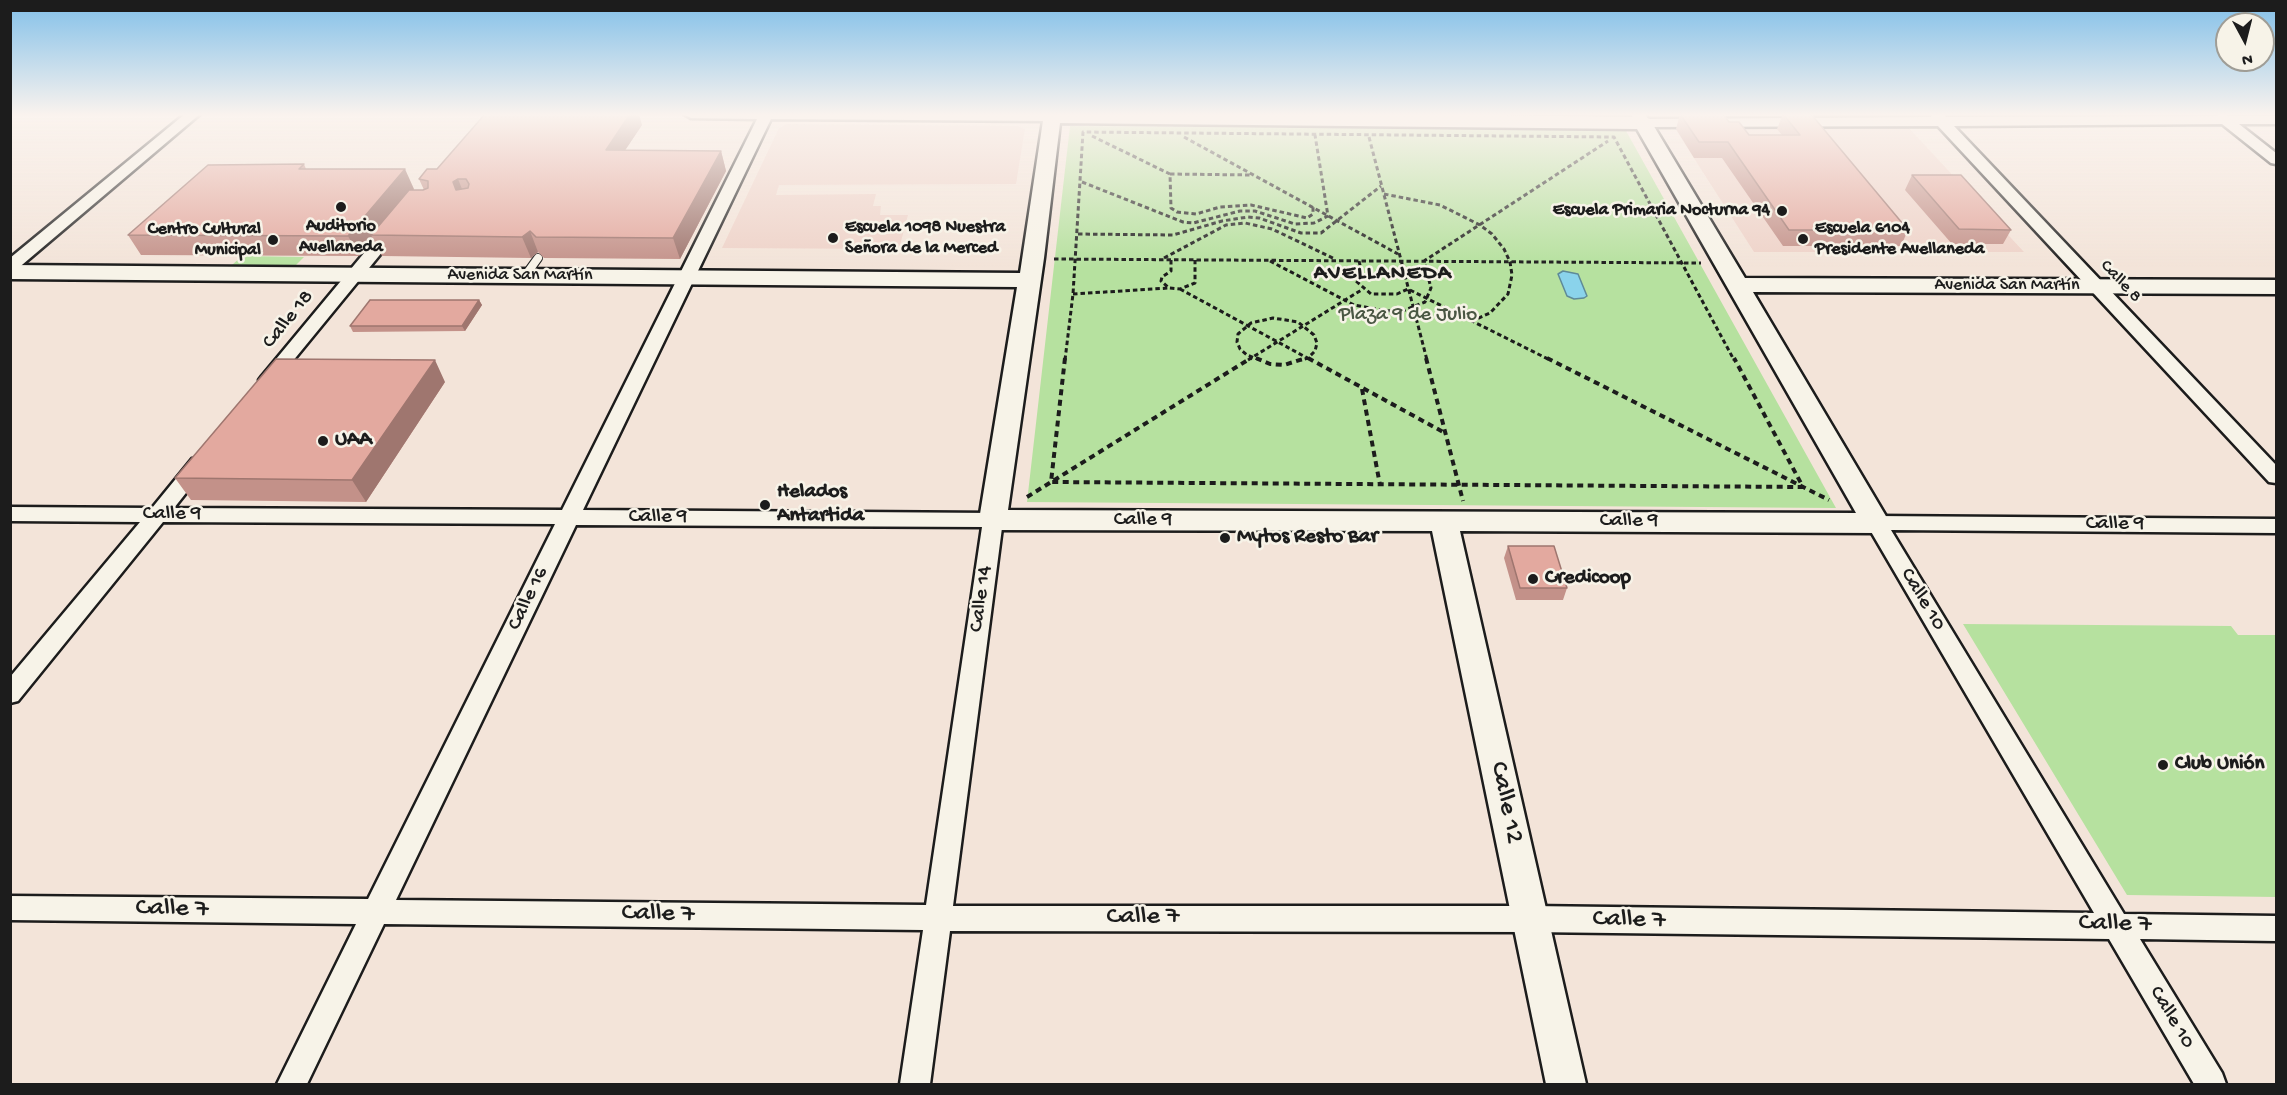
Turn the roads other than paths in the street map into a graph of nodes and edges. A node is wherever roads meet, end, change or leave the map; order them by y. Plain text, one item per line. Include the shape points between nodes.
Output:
1 (132, 165) edge
2 (741, 165) edge
3 (1045, 165) edge
4 (1668, 165) edge
5 (1983, 165) edge
6 (405, 214) edge
7 (538, 258) edge
8 (10, 267) edge
9 (1031, 269) junction
10 (10, 272) edge
11 (355, 275) junction
12 (525, 276) junction
13 (687, 277) junction
14 (1738, 285) junction
15 (2098, 286) junction
16 (2277, 287) edge
17 (256, 395) edge
18 (210, 450) edge
19 (2277, 477) edge
20 (10, 514) edge
21 (157, 515) junction
22 (569, 518) junction
23 (993, 520) junction
24 (1456, 522) junction
25 (1876, 523) junction
26 (2277, 526) edge
27 (10, 694) edge
28 (10, 908) edge
29 (376, 912) junction
30 (938, 918) junction
31 (1530, 919) junction
32 (2116, 925) junction
33 (2277, 928) edge
34 (292, 1084) edge
35 (915, 1084) edge
36 (1566, 1084) edge
37 (2211, 1084) edge

1 - 8 street
2 - 13 street, Calle 16
3 - 9 street, Calle 14
4 - 14 street, Calle 10
5 - 15 street, Calle 8
6 - 11 street, Calle 18
7 - 12 lane
9 - 13 street, Avenida San Martín
9 - 23 street, Calle 14
10 - 11 street, Avenida San Martín
11 - 12 street, Avenida San Martín
11 - 17 street, Calle 18
12 - 13 street, Avenida San Martín
13 - 22 street, Calle 16
14 - 15 street, Avenida San Martín
14 - 25 street, Calle 10
15 - 16 street, Avenida San Martín
15 - 19 street, Calle 8
18 - 21 street
20 - 21 street, Calle 9
21 - 22 street, Calle 9
21 - 27 street
22 - 23 street, Calle 9
22 - 29 street, Calle 16
23 - 24 street, Calle 9
23 - 30 street, Calle 14
24 - 25 street, Calle 9
24 - 31 street, Calle 12
25 - 26 street, Calle 9
25 - 32 street, Calle 10
28 - 29 street, Calle 7
29 - 30 street, Calle 7
29 - 34 street, Calle 16
30 - 31 street, Calle 7
30 - 35 street, Calle 14
31 - 32 street, Calle 7
31 - 36 street, Calle 12
32 - 33 street, Calle 7
32 - 37 street, Calle 10

